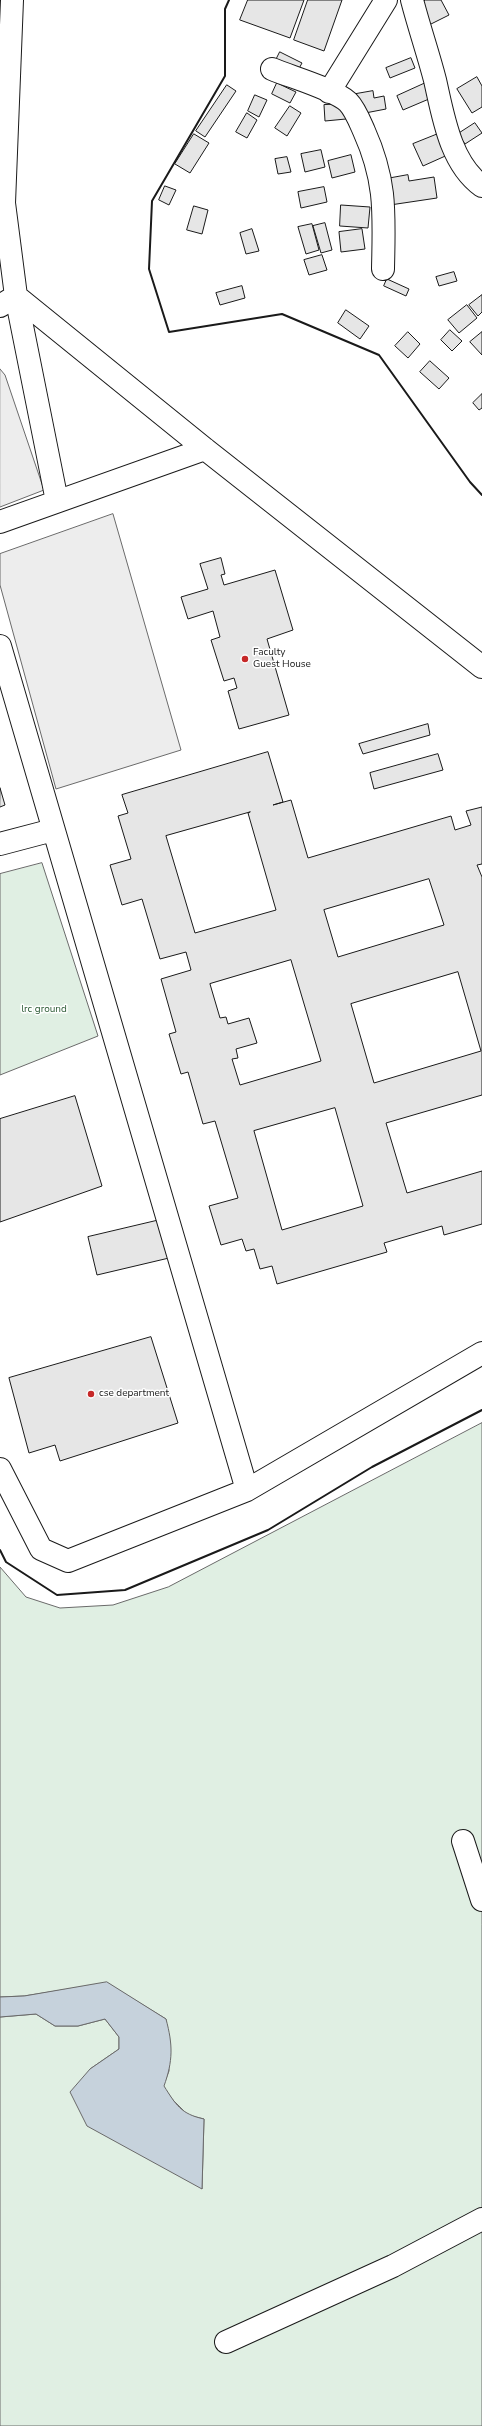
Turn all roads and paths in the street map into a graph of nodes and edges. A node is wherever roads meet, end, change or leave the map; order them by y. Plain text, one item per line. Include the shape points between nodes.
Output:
1 (12, 0) edge
2 (386, 0) edge
3 (412, 0) edge
4 (272, 69) dead end
5 (329, 92) junction
6 (482, 186) edge
7 (2, 204) edge
8 (383, 269) dead end
9 (8, 301) edge
10 (205, 449) junction
11 (58, 501) junction
12 (0, 522) edge
13 (0, 646) edge
14 (482, 666) edge
15 (53, 830) junction
16 (0, 844) edge
17 (482, 1353) edge
18 (0, 1469) edge
19 (247, 1490) junction
20 (463, 1841) dead end
21 (482, 1900) edge
22 (482, 2219) edge
23 (226, 2342) dead end

1 - 7 street
2 - 5 street
3 - 6 street via 449,133 469,174
4 - 5 street
5 - 8 street via 348,102 373,152 384,202
7 - 9 street
9 - 10 street
9 - 11 street
10 - 11 street
10 - 14 street
11 - 12 street
13 - 15 street
15 - 16 street
15 - 19 street
17 - 19 street
18 - 19 street via 41,1549 68,1561
20 - 21 street
22 - 23 street via 393,2266

